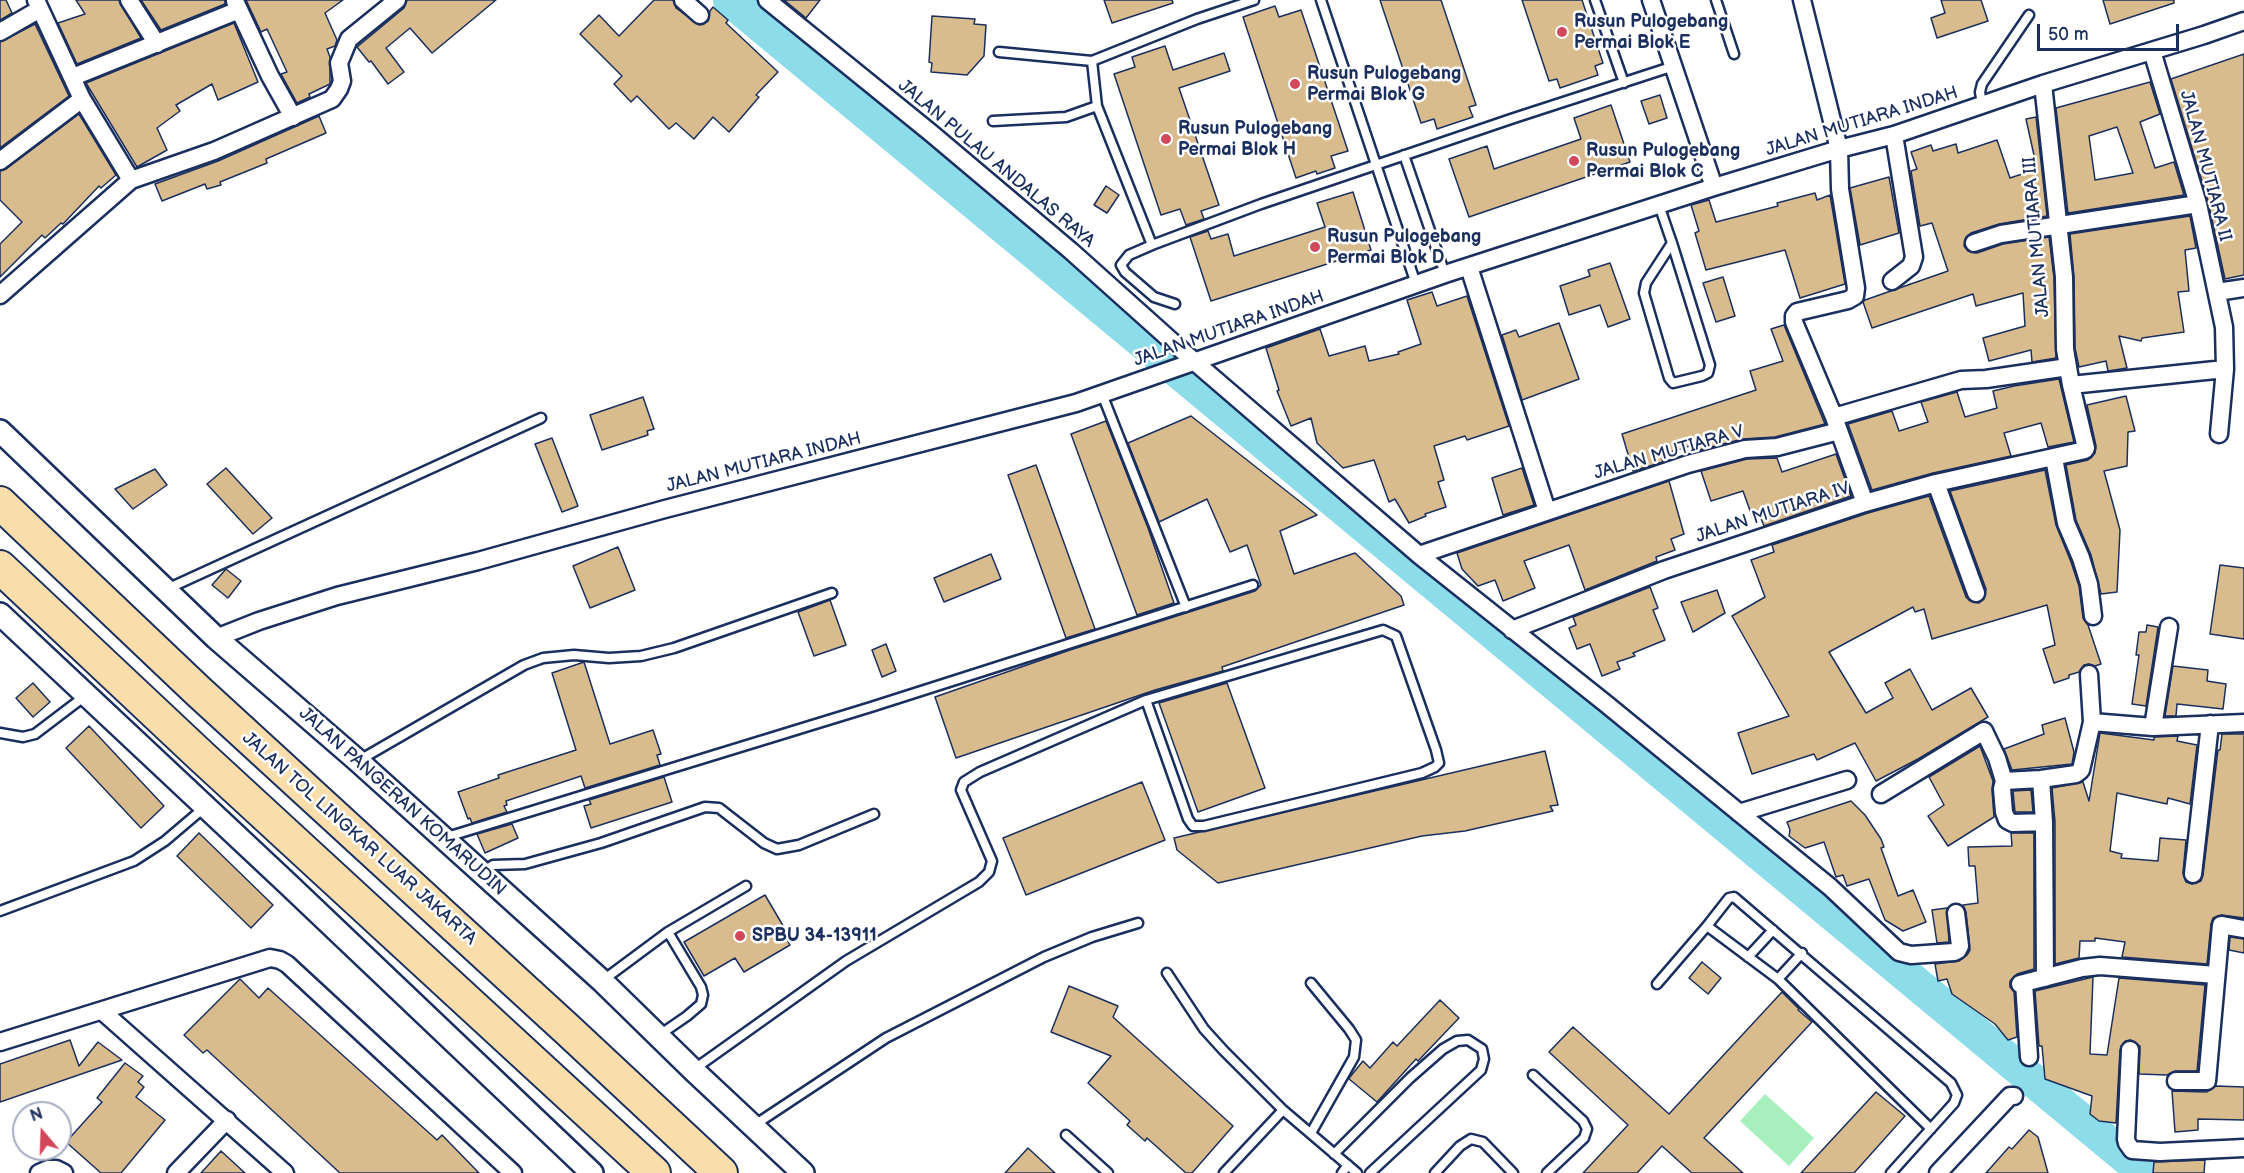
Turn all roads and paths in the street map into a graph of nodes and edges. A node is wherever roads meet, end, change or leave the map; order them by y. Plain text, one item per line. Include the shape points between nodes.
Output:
1 (129, 0) edge
2 (397, 0) edge
3 (683, 0) edge
4 (767, 0) edge
5 (1254, 0) edge
6 (1321, 0) edge
7 (1595, 0) edge
8 (1651, 0) edge
9 (1716, 0) edge
10 (1807, 1) edge
11 (38, 4) edge
12 (237, 5) edge
13 (700, 15) dead end
14 (2029, 15) dead end
15 (2244, 21) edge
16 (0, 32) edge
17 (157, 44) junction
18 (2152, 51) junction
19 (999, 52) dead end
20 (1734, 54) dead end
21 (1092, 61) junction
22 (1674, 66) junction
23 (73, 76) junction
24 (1624, 83) junction
25 (2043, 84) junction
26 (82, 99) junction
27 (1982, 104) junction
28 (1097, 106) junction
29 (292, 117) junction
30 (993, 121) dead end
31 (1894, 135) junction
32 (1839, 148) junction
33 (1404, 155) junction
34 (0, 161) edge
35 (1378, 164) junction
36 (131, 180) junction
37 (1714, 187) junction
38 (2198, 204) junction
39 (1659, 205) junction
40 (2057, 225) junction
41 (1672, 243) junction
42 (1974, 243) dead end
43 (1152, 246) junction
44 (1469, 267) junction
45 (1445, 274) junction
46 (1892, 281) dead end
47 (1416, 284) junction
48 (2244, 288) edge
49 (2217, 292) junction
50 (0, 296) edge
51 (1175, 304) dead end
52 (1192, 364) junction
53 (2068, 367) junction
54 (2225, 369) junction
55 (2071, 385) junction
56 (1102, 394) junction
57 (541, 418) dead end
58 (1836, 424) junction
59 (0, 430) edge
60 (2219, 434) dead end
61 (2054, 458) junction
62 (1936, 483) junction
63 (0, 502) edge
64 (1865, 503) junction
65 (1547, 511) junction
66 (1419, 555) junction
67 (0, 567) edge
68 (1253, 585) dead end
69 (165, 590) junction
70 (1976, 592) dead end
71 (832, 593) dead end
72 (1186, 607) junction
73 (0, 614) edge
74 (2093, 616) dead end
75 (2169, 627) dead end
76 (1512, 630) junction
77 (216, 638) junction
78 (2089, 674) dead end
79 (86, 695) junction
80 (1146, 700) junction
81 (2092, 722) junction
82 (2210, 723) junction
83 (2244, 723) edge
84 (2153, 727) junction
85 (0, 733) edge
86 (358, 761) junction
87 (2041, 779) junction
88 (1847, 780) dead end
89 (2004, 781) junction
90 (1881, 794) dead end
91 (206, 806) junction
92 (1739, 813) junction
93 (874, 814) dead end
94 (2044, 822) junction
95 (443, 838) junction
96 (482, 872) junction
97 (2193, 874) dead end
98 (746, 886) dead end
99 (0, 911) edge
100 (1956, 913) dead end
101 (1138, 923) dead end
102 (1707, 926) junction
103 (2244, 929) edge
104 (1773, 930) junction
105 (668, 932) junction
106 (1802, 953) junction
107 (1748, 957) junction
108 (1167, 973) dead end
109 (2216, 975) junction
110 (2045, 978) junction
111 (1778, 979) junction
112 (602, 981) junction
113 (1311, 983) dead end
114 (1657, 984) dead end
115 (102, 1011) junction
116 (658, 1036) junction
117 (0, 1042) edge
118 (2130, 1050) dead end
119 (2029, 1057) dead end
120 (693, 1070) junction
121 (1533, 1075) dead end
122 (2175, 1081) dead end
123 (2014, 1096) dead end
124 (1282, 1110) junction
125 (227, 1120) junction
126 (753, 1126) junction
127 (1931, 1130) junction
128 (1311, 1133) junction
129 (1066, 1135) dead end
130 (2244, 1148) edge
131 (1334, 1154) junction
132 (1348, 1166) junction
133 (39, 1173) edge
134 (64, 1173) edge
135 (176, 1173) edge
136 (285, 1173) edge
137 (513, 1173) edge
138 (592, 1173) edge
139 (654, 1173) edge
140 (721, 1173) edge
141 (803, 1173) edge
142 (1108, 1173) edge
143 (1224, 1173) edge
144 (1342, 1173) edge
145 (1357, 1173) edge
146 (1370, 1173) edge
147 (1435, 1173) edge
148 (1513, 1173) edge
149 (1547, 1173) edge
150 (1891, 1173) edge
151 (1938, 1173) edge

1 - 17 street
2 - 29 street via 349,39 339,63 342,81 332,99
3 - 13 street
4 - 52 street, JALAN PULAU ANDALAS RAYA via 1063,243
5 - 21 lane
6 - 35 lane
7 - 24 lane
8 - 22 street
9 - 20 lane
10 - 32 street
11 - 16 street
11 - 23 street
12 - 17 street
12 - 29 street
14 - 27 lane via 1982,84
15 - 18 street, JALAN MUTIARA INDAH
17 - 23 street
18 - 25 street, JALAN MUTIARA INDAH
18 - 38 street, JALAN MUTIARA II
19 - 21 lane
21 - 28 lane
22 - 24 lane
22 - 37 street
23 - 26 street
24 - 33 lane
25 - 27 street, JALAN MUTIARA INDAH
25 - 40 street, JALAN MUTIARA III
26 - 34 street
26 - 36 street
27 - 31 street, JALAN MUTIARA INDAH
28 - 30 lane via 1066,117
28 - 43 lane
29 - 36 street via 214,151
31 - 32 street, JALAN MUTIARA INDAH
31 - 46 street via 1914,257 1911,266
32 - 37 street, JALAN MUTIARA INDAH
32 - 58 street via 1840,189 1857,288 1855,296 1794,316
33 - 35 lane
33 - 45 lane
35 - 43 lane
35 - 47 lane
36 - 50 street
37 - 39 street, JALAN MUTIARA INDAH
38 - 40 street
38 - 49 street, JALAN MUTIARA II
39 - 41 lane
39 - 44 street, JALAN MUTIARA INDAH
40 - 42 street via 2001,234
40 - 53 street, JALAN MUTIARA III
41 - 41 lane via 1710,365 1708,373 1702,376 1673,383 1644,293 1646,283
43 - 51 lane via 1129,255 1121,265 1154,297
44 - 45 street, JALAN MUTIARA INDAH
44 - 65 street
45 - 47 street, JALAN MUTIARA INDAH
47 - 52 street, JALAN MUTIARA INDAH
48 - 49 street
49 - 54 street, JALAN MUTIARA II via 2224,327
52 - 56 street, JALAN MUTIARA INDAH
52 - 66 street, JALAN PULAU ANDALAS RAYA
53 - 55 street, JALAN MUTIARA III
53 - 58 street, JALAN MUTIARA V via 1986,380 1961,380
54 - 55 street
54 - 60 street, JALAN MUTIARA II
55 - 61 street, JALAN MUTIARA III via 2086,448
56 - 72 lane
56 - 77 street, JALAN MUTIARA INDAH via 1047,412 337,596
57 - 69 lane
58 - 64 street
58 - 65 street, JALAN MUTIARA V via 1777,447 1755,447 1711,458
59 - 69 street, JALAN PANGERAN KOMARUDIN
61 - 62 street, JALAN MUTIARA IV
61 - 74 street via 2066,523 2089,584
62 - 64 street, JALAN MUTIARA IV
62 - 70 street
63 - 140 highway, JALAN TOL LINGKAR LUAR JAKARTA via 198,691
64 - 76 street, JALAN MUTIARA IV via 1664,570
65 - 66 street, JALAN MUTIARA V
66 - 76 street, JALAN PULAU ANDALAS RAYA
67 - 139 highway
68 - 72 lane
69 - 77 street, JALAN PANGERAN KOMARUDIN
71 - 86 lane via 641,656 543,658 524,665
72 - 95 lane
73 - 79 street
75 - 84 street
76 - 92 street, JALAN PULAU ANDALAS RAYA
77 - 86 street, JALAN PANGERAN KOMARUDIN
78 - 81 street
79 - 85 lane via 35,734
79 - 91 street
80 - 80 lane via 1193,826 1422,773 1439,763 1396,636 1383,630
80 - 120 lane via 964,782 961,790 992,861 980,882 846,961
81 - 84 street
81 - 87 street via 2081,770
82 - 83 street
82 - 84 street
82 - 97 street
86 - 95 street, JALAN PANGERAN KOMARUDIN
87 - 89 street
87 - 94 street
88 - 92 street
89 - 90 street via 1984,731
89 - 94 street via 2007,820
91 - 99 lane via 134,861
91 - 138 street
92 - 100 street, JALAN PULAU ANDALAS RAYA via 1830,887 1899,952 1911,956 1958,950
93 - 96 lane via 799,845 777,849 719,808 705,807 601,843 525,864 493,865
94 - 110 street
95 - 96 street, JALAN PANGERAN KOMARUDIN
96 - 112 street, JALAN PANGERAN KOMARUDIN
98 - 105 lane
101 - 126 lane via 1044,957 886,1038
102 - 104 lane via 1734,897
102 - 107 lane
102 - 114 lane
103 - 109 street via 2221,925
104 - 106 lane
104 - 107 lane
105 - 112 lane
105 - 116 lane via 703,995 700,1004 687,1016
106 - 111 lane
106 - 127 lane via 1951,1083 1957,1095 1954,1103
107 - 111 lane
108 - 124 lane via 1204,1029
109 - 110 street via 2100,966
109 - 122 street via 2207,1081
110 - 119 street via 2022,984
111 - 127 lane
112 - 116 street, JALAN PANGERAN KOMARUDIN
113 - 128 lane via 1356,1040 1354,1057
115 - 117 street
115 - 125 street
115 - 137 street via 270,958 280,960
116 - 120 street, JALAN PANGERAN KOMARUDIN
118 - 130 street via 2126,1139 2132,1150
120 - 126 street, JALAN PANGERAN KOMARUDIN
121 - 149 lane via 1583,1120 1587,1129 1584,1138
123 - 151 street
124 - 128 lane
124 - 143 lane
125 - 135 street
125 - 136 street
126 - 141 street, JALAN PANGERAN KOMARUDIN
127 - 150 lane
128 - 131 lane
129 - 142 lane
131 - 132 lane
131 - 146 lane via 1443,1049 1456,1041 1468,1040 1482,1048 1481,1070
132 - 144 lane
132 - 145 lane
133 - 134 street via 48,1169
147 - 148 lane via 1471,1139 1483,1142

